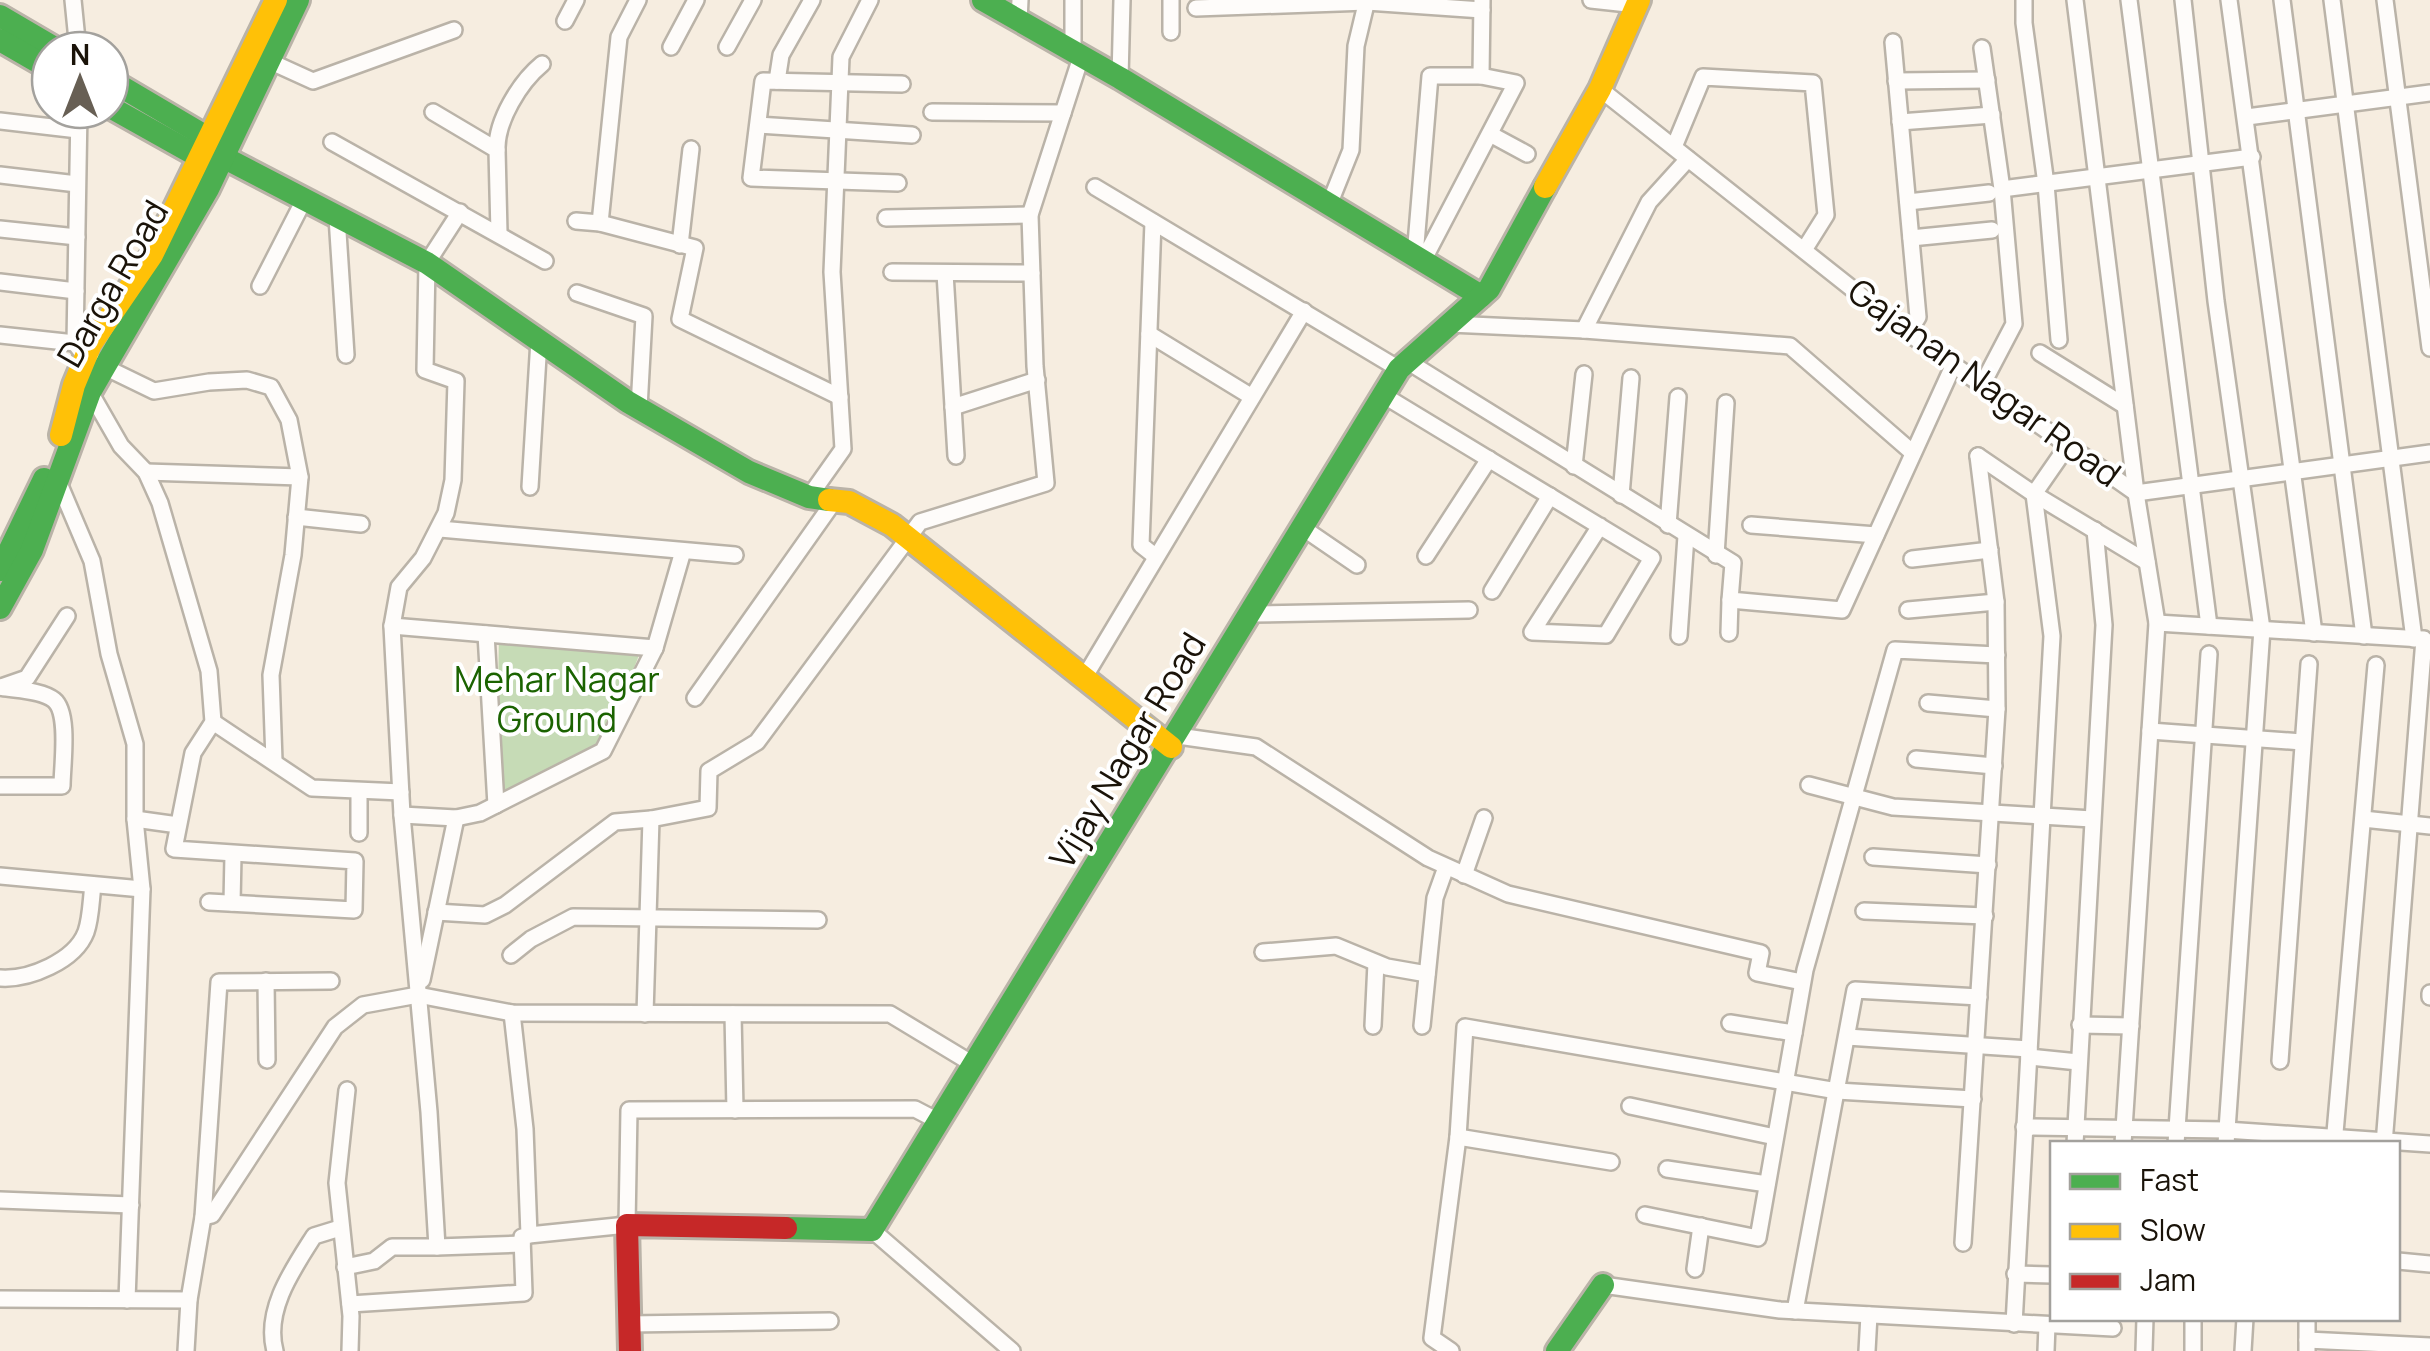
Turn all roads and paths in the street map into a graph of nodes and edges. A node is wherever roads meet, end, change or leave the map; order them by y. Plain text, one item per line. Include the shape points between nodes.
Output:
1 (74, 0) edge
2 (276, 0) edge
3 (298, 0) edge
4 (576, 0) edge
5 (638, 0) edge
6 (696, 0) edge
7 (753, 0) edge
8 (812, 0) edge
9 (870, 0) edge
10 (982, 0) edge
11 (1073, 0) edge
12 (1122, 0) edge
13 (1172, 0) edge
14 (1590, 0) edge
15 (2024, 0) edge
16 (2075, 0) edge
17 (2128, 0) edge
18 (2183, 0) edge
19 (2229, 0) edge
20 (2282, 0) edge
21 (2332, 0) edge
22 (2385, 0) edge
23 (1367, 1) edge
24 (1638, 3) edge
25 (1242, 4) edge
26 (1482, 5) edge
27 (1196, 8) dead end
28 (1020, 11) edge
29 (0, 16) edge
30 (565, 21) dead end
31 (76, 30) edge
32 (454, 30) dead end
33 (1171, 32) dead end
34 (30, 34) edge
35 (0, 40) edge
36 (1892, 42) dead end
37 (671, 47) dead end
38 (727, 47) dead end
39 (1982, 48) dead end
40 (1077, 55) junction
41 (30, 57) edge
42 (269, 62) junction
43 (542, 64) dead end
44 (1480, 76) junction
45 (1120, 78) junction
46 (1987, 80) junction
47 (777, 81) junction
48 (1896, 81) junction
49 (840, 84) junction
50 (902, 84) dead end
51 (1600, 89) junction
52 (130, 94) edge
53 (2430, 94) edge
54 (2398, 98) junction
55 (2344, 104) junction
56 (2295, 111) junction
57 (433, 112) dead end
58 (932, 112) dead end
59 (1063, 113) junction
60 (130, 115) edge
61 (1992, 115) junction
62 (2246, 117) junction
63 (0, 121) edge
64 (1900, 122) junction
65 (30, 124) edge
66 (758, 126) junction
67 (78, 130) edge
68 (839, 131) junction
69 (1490, 134) junction
70 (912, 135) dead end
71 (332, 142) dead end
72 (1674, 148) junction
73 (691, 149) dead end
74 (496, 150) junction
75 (211, 151) junction
76 (1527, 154) dead end
77 (2252, 157) junction
78 (1688, 158) junction
79 (2200, 164) junction
80 (2151, 170) junction
81 (0, 176) edge
82 (2096, 177) junction
83 (838, 182) junction
84 (898, 183) dead end
85 (78, 184) junction
86 (2046, 184) junction
87 (1094, 187) dead end
88 (1996, 191) junction
89 (304, 200) junction
90 (1908, 202) junction
91 (1329, 205) junction
92 (460, 212) junction
93 (1030, 215) junction
94 (337, 217) junction
95 (886, 218) dead end
96 (576, 221) dead end
97 (600, 222) junction
98 (1153, 222) junction
99 (0, 229) edge
100 (1992, 230) dead end
101 (499, 233) junction
102 (76, 236) junction
103 (1911, 238) junction
104 (680, 244) junction
105 (1804, 250) junction
106 (1419, 259) junction
107 (545, 261) dead end
108 (427, 263) junction
109 (892, 272) dead end
110 (945, 273) junction
111 (1032, 273) junction
112 (0, 282) edge
113 (260, 286) dead end
114 (76, 290) junction
115 (577, 293) dead end
116 (1481, 296) junction
117 (1304, 311) junction
118 (1450, 324) junction
119 (1584, 330) junction
120 (1908, 333) junction
121 (1149, 334) junction
122 (0, 335) edge
123 (539, 340) junction
124 (2059, 340) dead end
125 (2430, 348) edge
126 (2040, 353) dead end
127 (346, 354) dead end
128 (88, 356) junction
129 (1954, 364) junction
130 (1403, 365) junction
131 (1584, 374) dead end
132 (1631, 378) dead end
133 (1037, 380) junction
134 (1982, 384) junction
135 (90, 392) junction
136 (1383, 395) junction
137 (840, 397) junction
138 (1252, 398) junction
139 (1678, 398) dead end
140 (1726, 403) dead end
141 (953, 406) junction
142 (2125, 406) junction
143 (638, 408) junction
144 (2068, 445) junction
145 (1913, 453) junction
146 (2430, 453) edge
147 (956, 456) dead end
148 (2391, 458) junction
149 (1488, 459) junction
150 (1574, 466) junction
151 (2340, 466) junction
152 (146, 472) junction
153 (2292, 472) junction
154 (300, 477) junction
155 (2240, 479) junction
156 (58, 481) junction
157 (2191, 486) junction
158 (530, 487) dead end
159 (2136, 493) junction
160 (2034, 494) junction
161 (1550, 496) junction
162 (1622, 496) junction
163 (809, 497) junction
164 (835, 500) junction
165 (296, 518) junction
166 (360, 524) dead end
167 (1668, 524) junction
168 (1600, 526) junction
169 (1750, 526) dead end
170 (1303, 528) junction
171 (19, 529) edge
172 (440, 529) junction
173 (2096, 530) junction
174 (1876, 535) junction
175 (1686, 536) junction
176 (908, 538) junction
177 (1990, 550) junction
178 (683, 551) junction
179 (735, 554) dead end
180 (1716, 555) junction
181 (1155, 556) junction
182 (1426, 556) dead end
183 (1912, 559) dead end
184 (2147, 562) junction
185 (1357, 564) dead end
186 (0, 570) edge
187 (1492, 590) dead end
188 (1730, 600) junction
189 (1996, 602) junction
190 (0, 608) edge
191 (1469, 610) dead end
192 (1908, 610) dead end
193 (1252, 614) junction
194 (67, 616) dead end
195 (2157, 623) junction
196 (392, 626) junction
197 (2209, 626) junction
198 (2262, 629) junction
199 (2314, 632) junction
200 (1729, 633) dead end
201 (486, 634) junction
202 (1679, 636) dead end
203 (2364, 636) junction
204 (2423, 639) edge
205 (655, 648) junction
206 (2209, 654) dead end
207 (1997, 655) junction
208 (2309, 664) dead end
209 (2376, 665) dead end
210 (1084, 678) junction
211 (1, 687) edge
212 (695, 698) dead end
213 (1928, 703) dead end
214 (1997, 710) junction
215 (213, 722) junction
216 (2150, 731) junction
217 (2205, 736) junction
218 (2256, 740) junction
219 (1174, 742) junction
220 (2302, 742) junction
221 (1916, 760) dead end
222 (274, 761) junction
223 (1994, 766) junction
224 (1809, 784) dead end
225 (0, 786) edge
226 (359, 791) junction
227 (401, 792) junction
228 (1855, 798) junction
229 (496, 805) junction
230 (1991, 812) junction
231 (402, 815) junction
232 (2043, 815) junction
233 (456, 818) junction
234 (1484, 818) dead end
235 (651, 819) junction
236 (2363, 819) junction
237 (135, 820) junction
238 (2092, 820) junction
239 (2410, 823) junction
240 (178, 824) junction
241 (2430, 826) edge
242 (359, 833) dead end
243 (234, 855) junction
244 (1873, 858) dead end
245 (1988, 866) junction
246 (1446, 867) junction
247 (1464, 875) junction
248 (0, 876) edge
249 (93, 885) junction
250 (142, 889) junction
251 (210, 902) dead end
252 (232, 904) junction
253 (1864, 911) dead end
254 (436, 912) junction
255 (1984, 916) junction
256 (647, 919) junction
257 (818, 920) dead end
258 (1263, 952) dead end
259 (512, 954) dead end
260 (1376, 963) junction
261 (1427, 974) junction
262 (0, 978) edge
263 (332, 980) dead end
264 (266, 981) junction
265 (1802, 982) junction
266 (418, 995) junction
267 (1979, 997) junction
268 (512, 1013) junction
269 (646, 1014) junction
270 (734, 1014) junction
271 (1730, 1024) dead end
272 (2080, 1024) junction
273 (1372, 1026) dead end
274 (1422, 1026) dead end
275 (2131, 1026) junction
276 (1794, 1033) junction
277 (1846, 1037) junction
278 (1976, 1045) junction
279 (2029, 1053) junction
280 (267, 1060) dead end
281 (2280, 1061) dead end
282 (2078, 1062) junction
283 (976, 1066) junction
284 (1784, 1083) junction
285 (347, 1090) dead end
286 (1837, 1091) junction
287 (1972, 1099) junction
288 (1630, 1106) dead end
289 (735, 1110) junction
290 (940, 1122) junction
291 (2024, 1127) junction
292 (2075, 1135) edge
293 (2124, 1136) edge
294 (2176, 1136) edge
295 (1458, 1137) junction
296 (1775, 1137) junction
297 (2226, 1137) edge
298 (2276, 1139) edge
299 (2334, 1141) edge
300 (2384, 1141) edge
301 (2400, 1143) edge
302 (2430, 1144) edge
303 (1610, 1162) dead end
304 (1667, 1169) dead end
305 (1767, 1184) junction
306 (0, 1200) edge
307 (131, 1206) junction
308 (1645, 1215) dead end
309 (202, 1217) junction
310 (628, 1225) junction
311 (1701, 1226) junction
312 (340, 1228) junction
313 (872, 1230) junction
314 (525, 1239) junction
315 (1963, 1243) dead end
316 (437, 1247) junction
317 (2400, 1260) edge
318 (2430, 1264) edge
319 (346, 1267) junction
320 (1695, 1269) dead end
321 (2015, 1274) junction
322 (2050, 1275) edge
323 (1603, 1285) joint
324 (0, 1299) edge
325 (128, 1300) junction
326 (189, 1300) junction
327 (350, 1304) junction
328 (1795, 1311) junction
329 (1869, 1315) junction
330 (830, 1321) dead end
331 (2145, 1321) edge
332 (2193, 1321) edge
333 (2244, 1321) edge
334 (629, 1324) junction
335 (2014, 1324) junction
336 (2047, 1325) junction
337 (2112, 1328) dead end
338 (2307, 1346) edge
339 (2430, 1346) edge
340 (186, 1351) edge
341 (275, 1351) edge
342 (350, 1351) edge
343 (630, 1351) edge
344 (1012, 1351) edge
345 (1451, 1351) edge
346 (1557, 1351) edge
347 (1867, 1351) edge
348 (2046, 1351) edge
349 (2144, 1351) edge
350 (2193, 1351) edge
351 (2243, 1351) edge

1 - 31 street
2 - 75 street, Darga Road
3 - 42 street, Darga Road
4 - 30 street
5 - 97 street via 619,37
6 - 37 street
7 - 38 street
8 - 47 street via 781,55
9 - 49 street via 840,58
10 - 28 street
11 - 40 street
12 - 45 street
13 - 33 street
14 - 24 street
15 - 86 street
16 - 82 street
17 - 80 street
18 - 79 street
19 - 62 street
20 - 56 street
21 - 55 street
22 - 54 street
23 - 25 street
23 - 26 street
23 - 91 street via 1356,46 1351,150
24 - 51 street, Vijay Nagar Road
25 - 27 street
26 - 44 street
28 - 40 street
29 - 34 street
32 - 42 street via 313,81
35 - 41 street
36 - 48 street
39 - 46 street
40 - 45 street
40 - 59 street
42 - 75 street, Darga Road
43 - 74 street via 530,73 496,134
44 - 69 street via 1516,84
44 - 106 street via 1430,76
45 - 91 street
46 - 48 street
46 - 61 street
47 - 49 street
47 - 66 street via 762,81
48 - 64 street
49 - 50 street
49 - 68 street
51 - 72 street, Gajanan Nagar Road
51 - 116 street, Vijay Nagar Road
52 - 75 street
53 - 54 street
54 - 55 street
54 - 125 street
55 - 56 street
55 - 148 street
56 - 62 street
56 - 151 street
57 - 74 street
58 - 59 street
59 - 93 street
60 - 75 street
61 - 64 street
61 - 88 street
62 - 77 street
63 - 65 street
64 - 90 street
66 - 68 street
66 - 83 street via 751,178
67 - 85 street
68 - 70 street
68 - 83 street
69 - 76 street
69 - 106 street
71 - 92 street
72 - 78 street, Gajanan Nagar Road
72 - 105 street via 1703,78 1813,83 1826,215
73 - 104 street
74 - 101 street
75 - 89 street
75 - 128 street, Darga Road via 208,190
77 - 79 street
77 - 153 street
78 - 105 street, Gajanan Nagar Road
78 - 119 street via 1650,202
79 - 80 street
79 - 155 street
80 - 82 street
80 - 157 street
81 - 85 street
82 - 86 street
82 - 142 street
83 - 84 street
83 - 137 street via 832,272
85 - 102 street
86 - 88 street
86 - 124 street
87 - 98 street
88 - 90 street
88 - 134 street via 2014,324
89 - 94 street
89 - 113 street
90 - 103 street
91 - 106 street
92 - 101 street
92 - 108 street
93 - 95 street
93 - 111 street
94 - 108 street
94 - 127 street
96 - 97 street
97 - 104 street
98 - 117 street
98 - 121 street
99 - 102 street
100 - 103 street
101 - 107 street
102 - 114 street
103 - 120 street via 1918,317
104 - 137 street via 695,248 680,319
105 - 120 street, Gajanan Nagar Road
106 - 116 street
108 - 123 street
108 - 172 street via 425,370 456,381 453,480
109 - 110 street
110 - 111 street
110 - 141 street
111 - 133 street
112 - 114 street
114 - 128 street
115 - 143 street via 644,316
116 - 118 street, Vijay Nagar Road
117 - 130 street
117 - 138 street
118 - 119 street
118 - 130 street, Vijay Nagar Road
119 - 145 street via 1790,346
120 - 129 street, Gajanan Nagar Road
121 - 138 street
121 - 181 street via 1141,545
122 - 128 street
123 - 143 street
123 - 158 street
126 - 142 street
128 - 135 street, Darga Road
128 - 154 street via 154,391 247,380 271,387 289,420
128 - 171 street, Darga Road via 57,449
129 - 134 street, Gajanan Nagar Road
129 - 145 street
130 - 136 street, Vijay Nagar Road
130 - 150 street
131 - 150 street
132 - 162 street
133 - 141 street
133 - 176 street via 1046,482 920,522
134 - 144 street, Gajanan Nagar Road
135 - 152 street via 121,446
135 - 156 street, Darga Road
136 - 149 street
136 - 170 street, Vijay Nagar Road
137 - 163 street via 844,449
138 - 181 street
139 - 167 street
140 - 180 street
141 - 147 street
142 - 159 street
143 - 163 street via 749,472
144 - 159 street, Gajanan Nagar Road
144 - 160 street
145 - 174 street
146 - 148 street, Gajanan Nagar Road
148 - 151 street, Gajanan Nagar Road
148 - 204 street
149 - 161 street
149 - 182 street
150 - 162 street
151 - 153 street, Gajanan Nagar Road
151 - 203 street
152 - 154 street
152 - 215 street via 210,671
153 - 155 street, Gajanan Nagar Road
153 - 199 street
154 - 165 street
155 - 157 street, Gajanan Nagar Road
155 - 198 street
156 - 171 street, Darga Road
156 - 237 street via 92,561 135,744
157 - 159 street, Gajanan Nagar Road
157 - 197 street
159 - 184 street
160 - 173 street
160 - 177 street via 1978,456
160 - 232 street via 2052,636
161 - 168 street
161 - 187 street
162 - 167 street
163 - 164 street
164 - 176 street
164 - 212 street
165 - 166 street
165 - 222 street via 271,676
167 - 175 street
168 - 168 street via 1652,558 1606,636 1532,632
169 - 174 street
170 - 185 street
170 - 193 street, Vijay Nagar Road
171 - 186 street, Darga Road
171 - 190 street, Darga Road
172 - 178 street
172 - 196 street via 399,587
173 - 184 street
173 - 238 street via 2104,624
174 - 188 street via 1842,610
175 - 180 street
175 - 202 street
176 - 210 street
176 - 235 street via 757,742 709,772 708,808
177 - 183 street
177 - 189 street
178 - 179 street
178 - 205 street
180 - 188 street via 1733,563
181 - 210 street
184 - 195 street
188 - 200 street
189 - 192 street
189 - 207 street
191 - 193 street
193 - 219 street, Vijay Nagar Road
194 - 211 street via 27,678
195 - 197 street
195 - 216 street
196 - 201 street
196 - 227 street
197 - 198 street
198 - 199 street
198 - 218 street
199 - 203 street
201 - 205 street
201 - 229 street
203 - 204 street
204 - 239 street
205 - 229 street via 602,751
206 - 217 street
207 - 214 street
207 - 228 street via 1894,650
208 - 220 street
209 - 236 street
210 - 219 street
211 - 225 street via 54,700 64,723 62,786
213 - 214 street
214 - 223 street
215 - 222 street
215 - 240 street via 193,753
216 - 217 street
216 - 275 street
217 - 218 street
217 - 294 street
218 - 220 street
218 - 297 street
219 - 246 street via 1256,747
219 - 283 street, Vijay Nagar Road
220 - 281 street
221 - 223 street
222 - 226 street via 312,788
223 - 230 street
224 - 228 street
226 - 227 street
226 - 242 street
227 - 231 street
228 - 230 street via 1893,807
228 - 265 street
229 - 233 street
230 - 232 street
230 - 245 street
231 - 233 street
231 - 266 street
232 - 238 street
232 - 279 street
233 - 254 street
234 - 247 street
235 - 254 street via 614,822 484,915
235 - 256 street
236 - 239 street
236 - 299 street
237 - 240 street
237 - 250 street
238 - 272 street
239 - 241 street
239 - 300 street
240 - 243 street via 174,849
243 - 252 street
243 - 252 street via 354,861 354,910
244 - 245 street
245 - 255 street
246 - 247 street
246 - 261 street via 1435,898
247 - 265 street via 1508,894 1761,953 1758,974
248 - 249 street
249 - 250 street
249 - 262 street via 87,930 78,945 53,964
250 - 307 street
251 - 252 street
253 - 255 street
254 - 266 street
255 - 267 street
256 - 257 street
256 - 259 street via 573,917
256 - 269 street
258 - 260 street via 1336,946
260 - 261 street
260 - 273 street
261 - 274 street
263 - 264 street
264 - 280 street
264 - 309 street via 219,982
265 - 276 street
266 - 268 street
266 - 309 street via 363,1005 335,1027 212,1214
266 - 316 street
267 - 277 street via 1856,990
267 - 278 street
268 - 269 street
268 - 314 street via 525,1129
269 - 270 street
270 - 283 street via 890,1014
270 - 289 street
271 - 276 street
272 - 275 street
272 - 282 street
275 - 293 street
276 - 284 street
277 - 278 street
277 - 286 street
278 - 279 street
278 - 287 street
279 - 282 street
279 - 291 street
282 - 292 street
283 - 290 street, Vijay Nagar Road
284 - 286 street
284 - 295 street via 1466,1027
284 - 296 street
285 - 312 street via 337,1183
286 - 287 street
286 - 328 street
287 - 315 street
288 - 296 street
289 - 290 street via 915,1109
289 - 310 street via 629,1110
290 - 313 street, Vijay Nagar Road
291 - 292 street
291 - 321 street
292 - 293 street
293 - 294 street
294 - 297 street
295 - 303 street
295 - 345 street via 1432,1338
296 - 305 street
297 - 298 street
298 - 299 street
301 - 302 street
304 - 305 street
305 - 311 street via 1758,1238
306 - 307 street
307 - 325 street
308 - 311 street
309 - 326 street
310 - 313 street
310 - 314 street
310 - 334 street
311 - 320 street
312 - 319 street
312 - 341 street via 314,1236 292,1271 275,1311
313 - 344 street
314 - 316 street
314 - 327 street via 524,1293
316 - 319 street via 392,1247 374,1261
317 - 318 street
319 - 327 street
321 - 322 street
321 - 335 street
323 - 328 street
323 - 346 street
324 - 325 street
325 - 326 street
326 - 340 street
327 - 342 street
328 - 329 street
329 - 335 street
329 - 347 street
330 - 334 street
331 - 349 street
332 - 350 street
333 - 351 street
334 - 343 street
335 - 336 street
336 - 337 street
336 - 348 street
338 - 339 street

